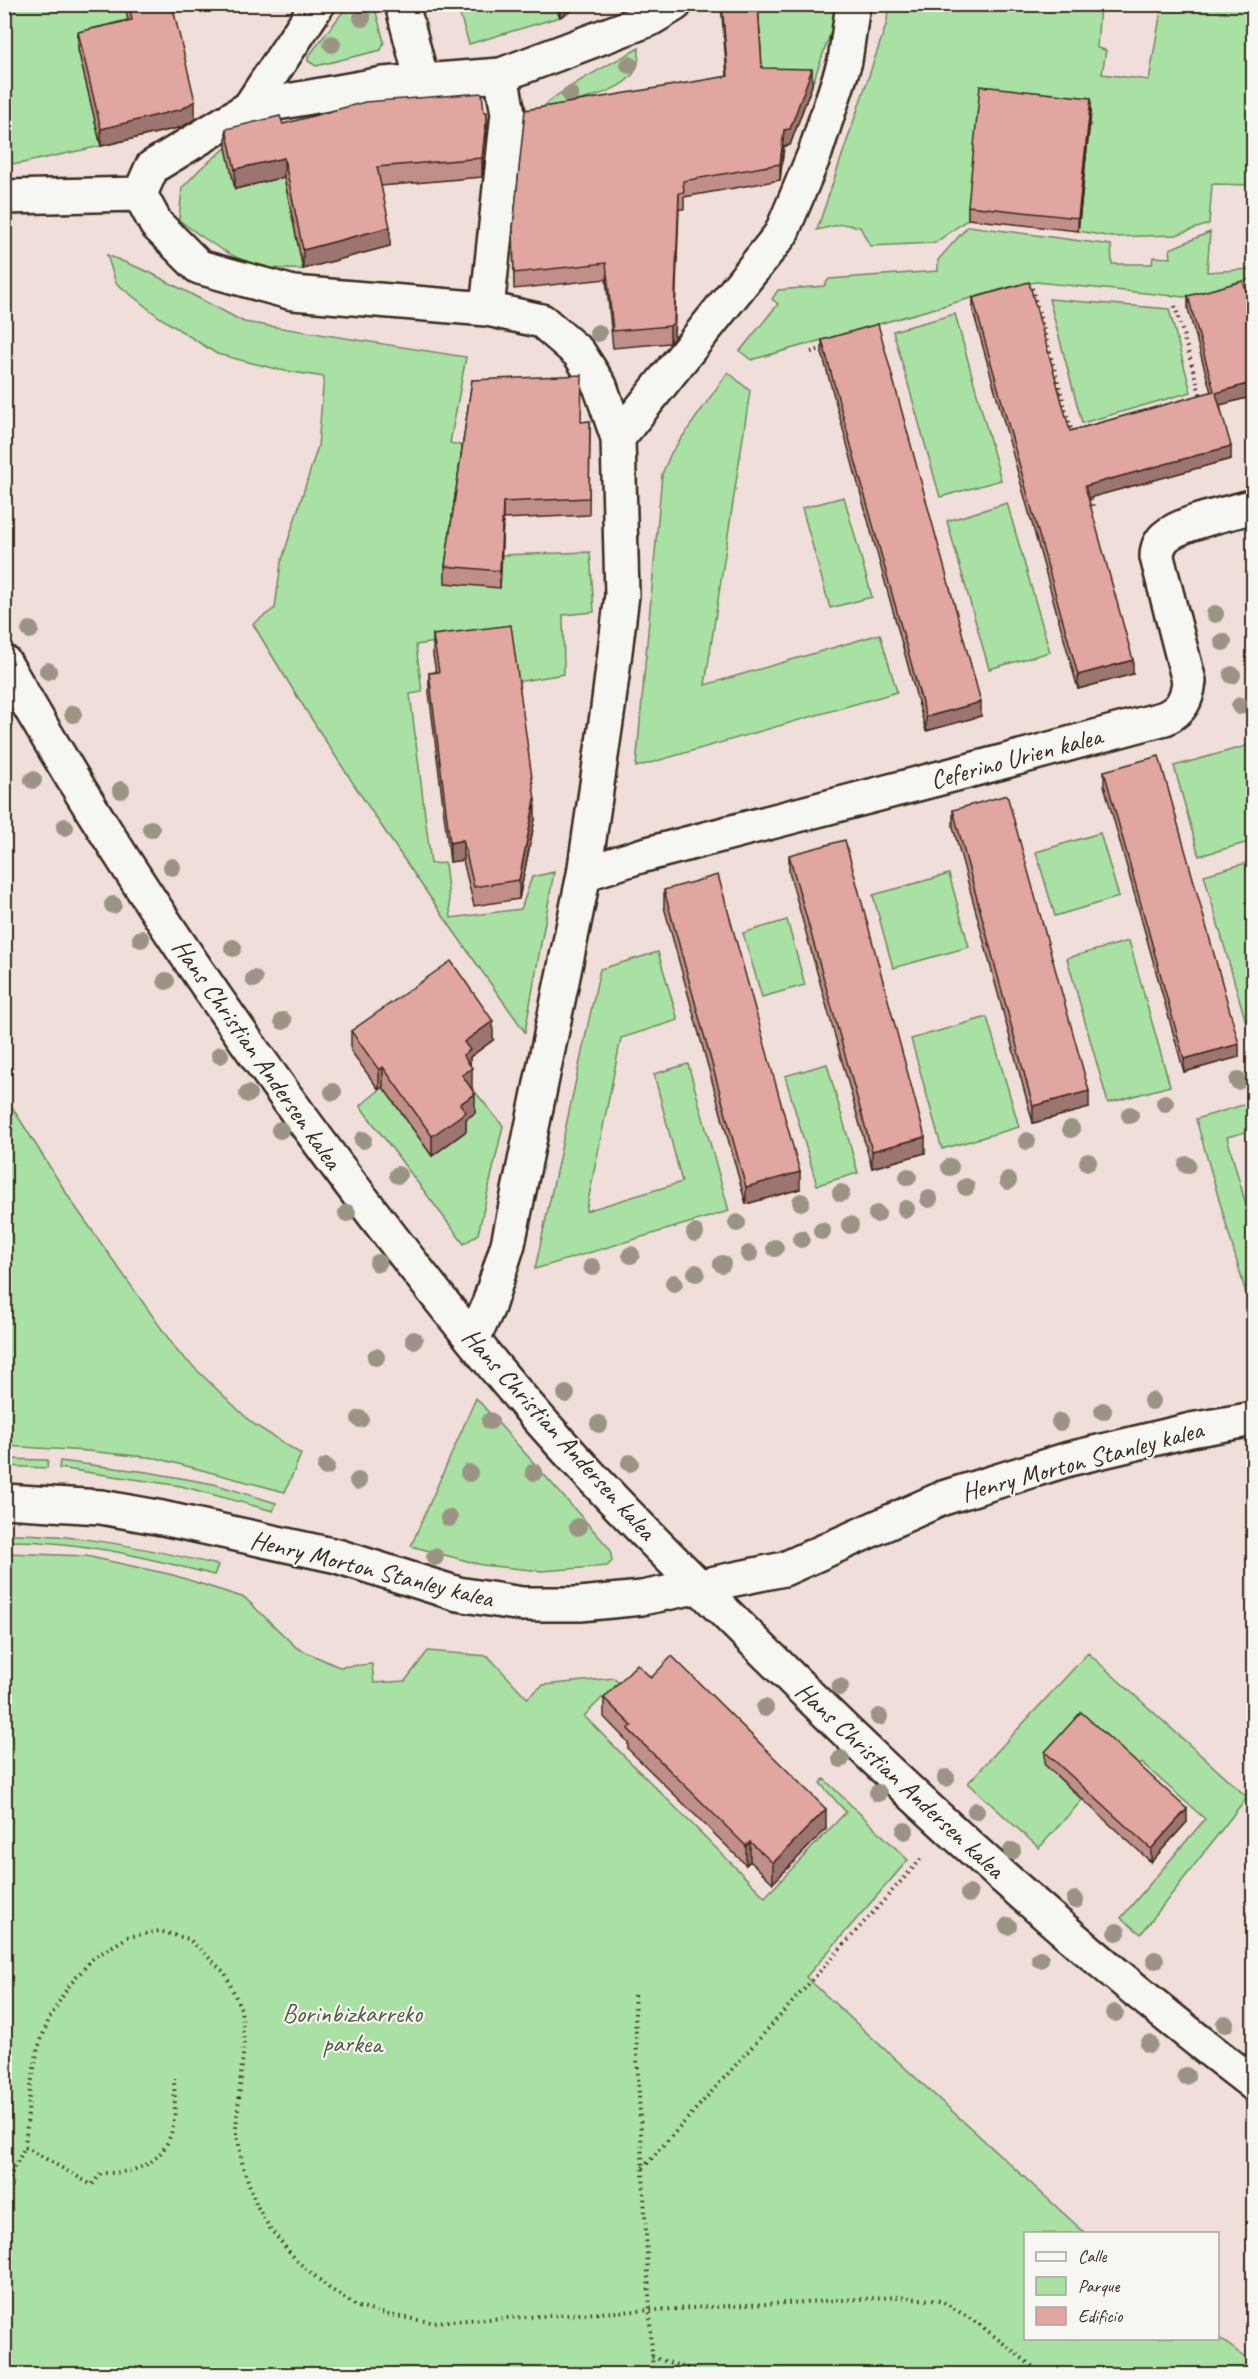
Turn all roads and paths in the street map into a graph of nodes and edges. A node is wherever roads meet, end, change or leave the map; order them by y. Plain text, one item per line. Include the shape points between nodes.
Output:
1 (318, 4) edge
2 (402, 4) edge
3 (675, 4) edge
4 (853, 4) edge
5 (501, 75) junction
6 (422, 81) junction
7 (249, 108) junction
8 (140, 194) junction
9 (4, 196) edge
10 (1032, 288) edge
11 (1175, 306) dead end
12 (487, 309) junction
13 (831, 346) edge
14 (811, 352) dead end
15 (1191, 400) edge
16 (1073, 436) edge
17 (618, 438) junction
18 (1088, 486) edge
19 (1093, 506) edge
20 (1254, 506) edge
21 (4, 662) edge
22 (584, 874) junction
23 (472, 1339) junction
24 (1254, 1419) edge
25 (4, 1501) edge
26 (698, 1587) junction
27 (922, 1858) dead end
28 (634, 1995) dead end
29 (174, 2078) dead end
30 (1254, 2084) edge
31 (25, 2147) junction
32 (643, 2168) junction
33 (4, 2182) edge
34 (651, 2310) junction
35 (652, 2357) junction
36 (653, 2374) edge
37 (705, 2374) edge
38 (1042, 2374) edge

1 - 7 street
2 - 6 street
3 - 5 street via 650,19
4 - 17 street via 845,61 815,153 781,234
5 - 6 street
5 - 12 street via 508,113
6 - 7 street via 383,84
7 - 8 street via 152,167
8 - 9 street
8 - 12 street via 156,224 199,267 294,293
10 - 16 path
11 - 15 path via 1201,397
12 - 17 street via 542,321 579,353 600,386
13 - 14 path
17 - 22 street via 622,595
18 - 19 path
20 - 22 street, Ceferino Urien kalea via 1176,529 1158,546 1157,557 1189,681 1187,696 1177,712
21 - 23 street, Hans Christian Andersen kalea via 99,823 198,973 375,1218
22 - 23 street via 508,1244 488,1307
23 - 26 street, Hans Christian Andersen kalea via 587,1471
24 - 26 street, Henry Morton Stanley kalea via 1069,1459 944,1498 784,1569
25 - 26 street, Henry Morton Stanley kalea via 101,1507 162,1518 337,1556 458,1594 522,1604 580,1604
26 - 30 street, Hans Christian Andersen kalea via 850,1737 993,1869 1070,1937
27 - 32 path
28 - 32 path
29 - 31 path via 175,2119 170,2138 161,2153 143,2167 123,2174 100,2173 92,2185
31 - 33 path
31 - 34 path via 38,2048 68,1987 93,1958 128,1936 159,1931 189,1939 225,1973 241,2009 244,2045 236,2129 243,2167 257,2206 271,2230 298,2262 329,2288 358,2307 431,2322
32 - 34 path
34 - 35 path
34 - 38 path via 898,2297 942,2301 980,2325
35 - 36 path
35 - 37 path

